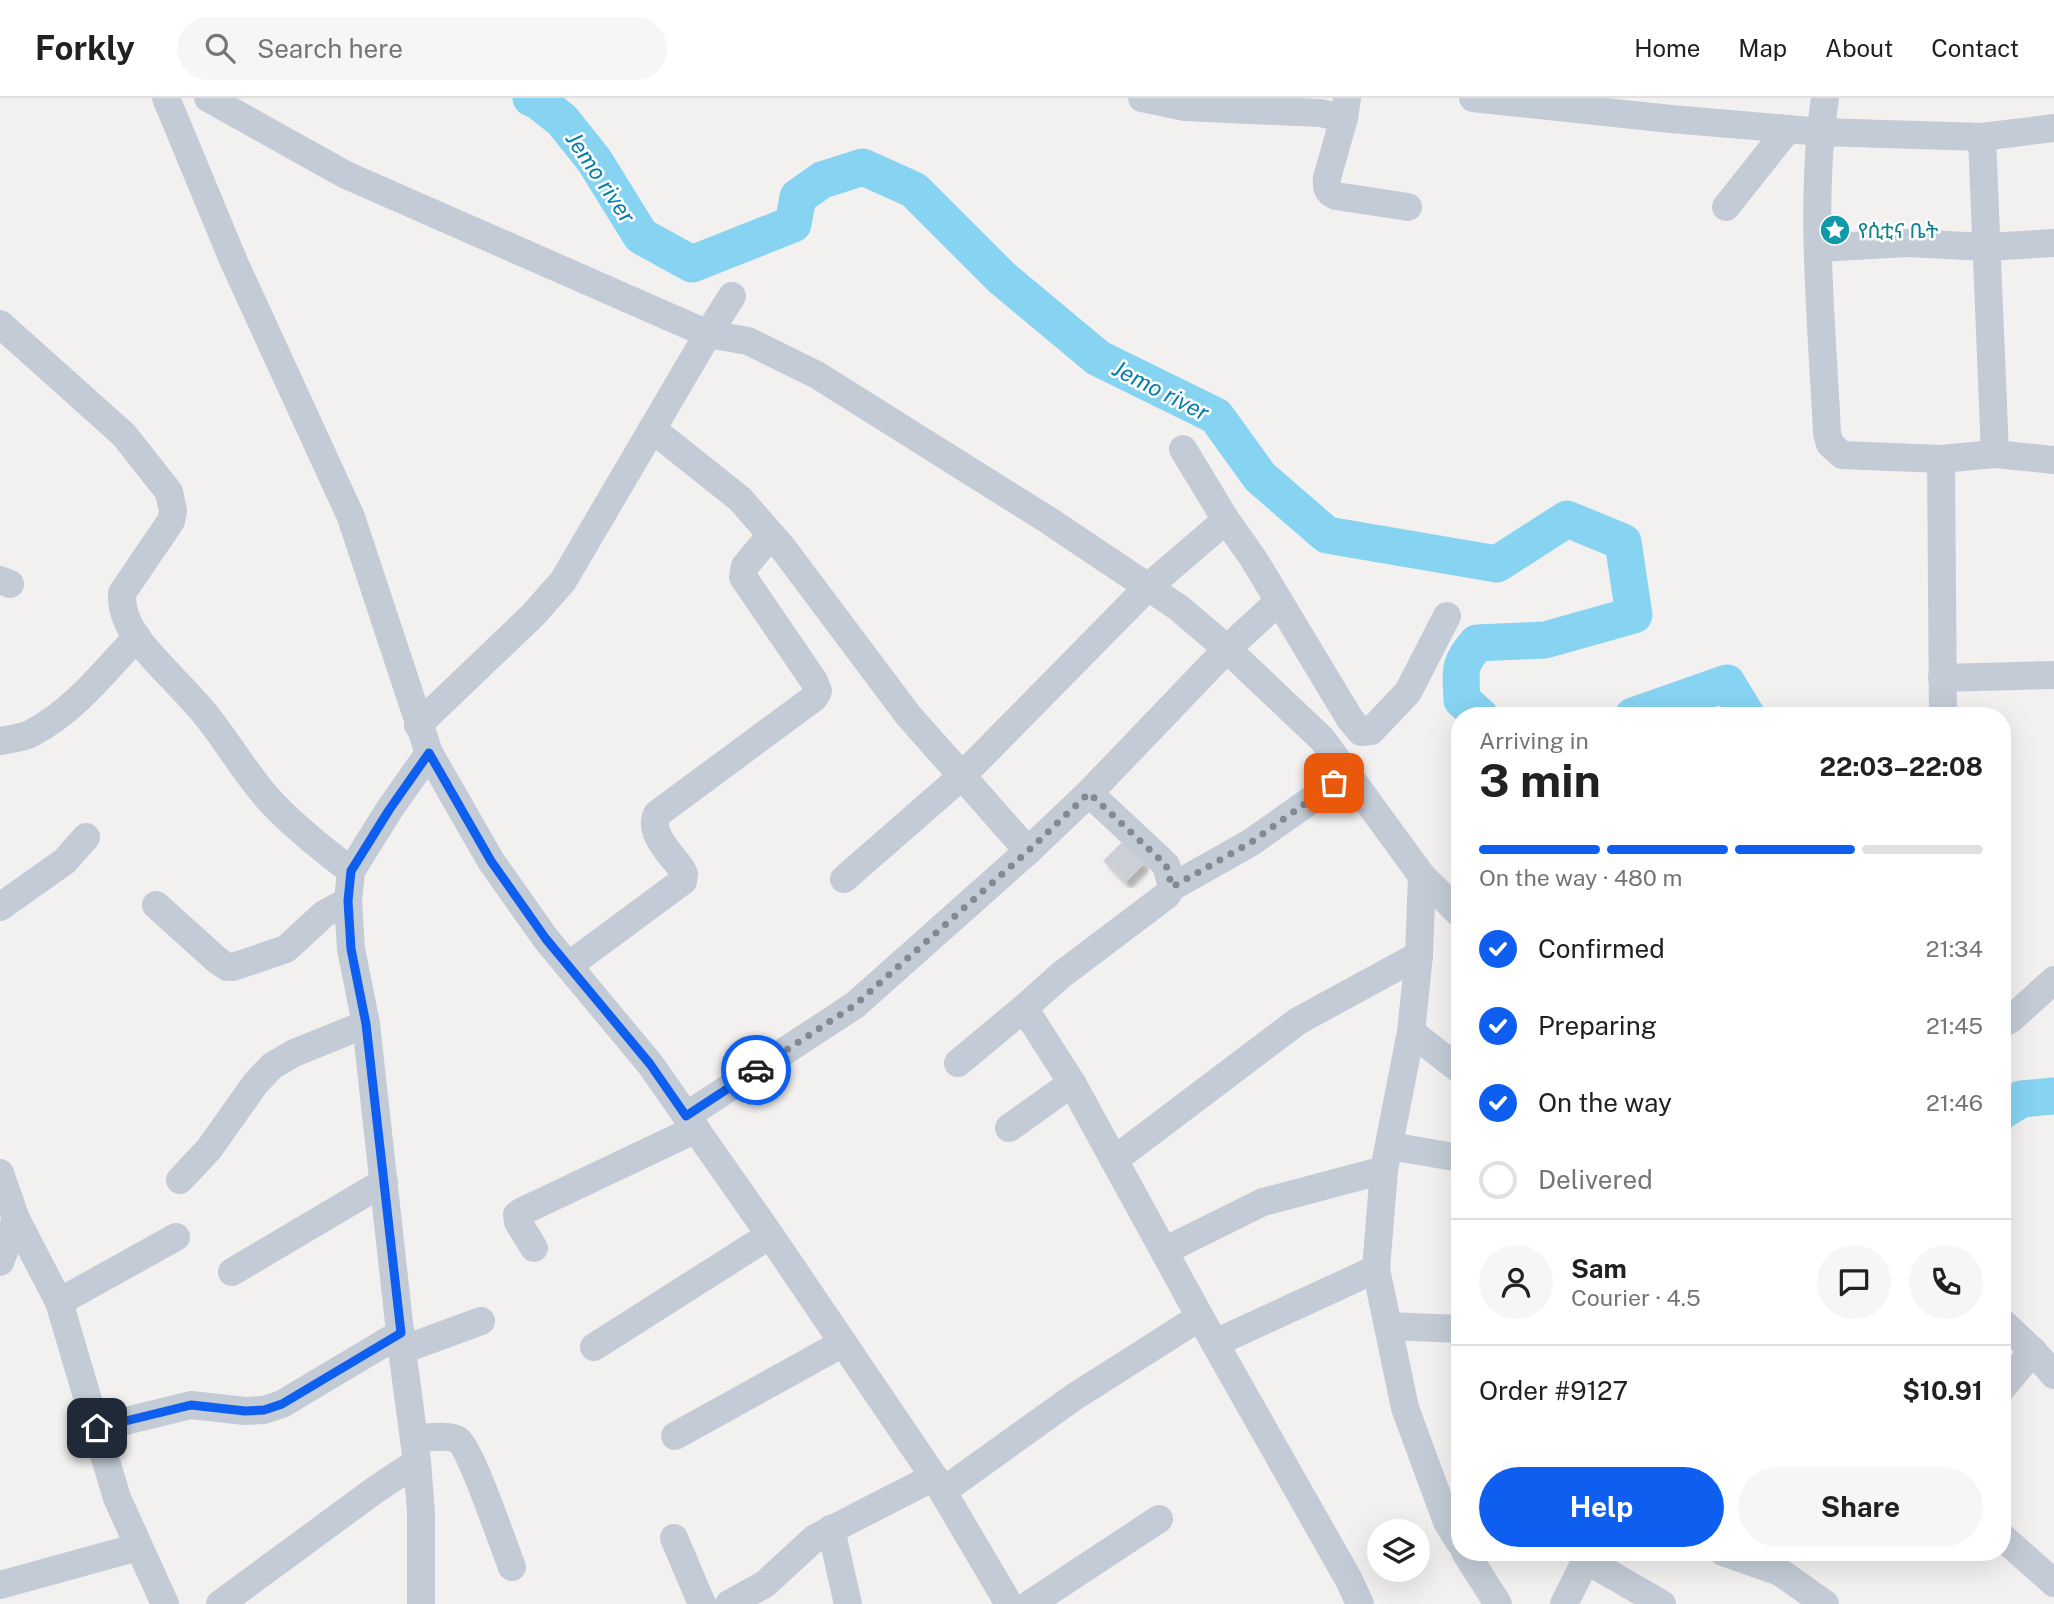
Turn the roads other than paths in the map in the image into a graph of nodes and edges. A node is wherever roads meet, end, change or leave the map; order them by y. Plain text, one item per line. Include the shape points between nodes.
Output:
1 (166, 98) edge
2 (208, 98) edge
3 (1142, 98) edge
4 (1474, 98) edge
5 (1825, 98) edge
6 (1186, 103) edge
7 (1345, 108) edge
8 (1673, 109) edge
9 (2054, 128) edge
10 (1788, 129) junction
11 (1820, 132) junction
12 (1982, 137) junction
13 (1408, 207) dead end
14 (1726, 207) dead end
15 (2054, 243) edge
16 (1987, 247) junction
17 (1819, 248) junction
18 (733, 296) dead end
19 (0, 324) edge
20 (708, 334) junction
21 (652, 429) junction
22 (1183, 449) dead end
23 (1995, 454) junction
24 (1941, 459) junction
25 (2054, 460) edge
26 (1226, 520) junction
27 (771, 535) junction
28 (1148, 587) junction
29 (1279, 601) junction
30 (1447, 616) dead end
31 (137, 637) junction
32 (1227, 649) junction
33 (2054, 675) edge
34 (1942, 678) junction
35 (1943, 707) edge
36 (418, 725) junction
37 (0, 741) edge
38 (429, 753) junction
39 (1348, 774) junction
40 (962, 776) junction
41 (1089, 793) junction
42 (86, 837) dead end
43 (1028, 851) junction
44 (351, 871) junction
45 (1422, 876) junction
46 (844, 879) dead end
47 (1172, 887) junction
48 (348, 901) junction
49 (156, 905) dead end
50 (1451, 905) edge
51 (0, 907) edge
52 (1419, 955) junction
53 (568, 966) junction
54 (2054, 980) edge
55 (1024, 1008) junction
56 (2011, 1019) edge
57 (366, 1024) junction
58 (1411, 1032) junction
59 (958, 1063) dead end
60 (1451, 1063) edge
61 (1072, 1083) junction
62 (691, 1123) junction
63 (1009, 1128) dead end
64 (1387, 1158) junction
65 (1451, 1158) edge
66 (1114, 1160) junction
67 (0, 1173) edge
68 (180, 1180) dead end
69 (384, 1182) junction
70 (16, 1219) junction
71 (770, 1235) junction
72 (176, 1237) dead end
73 (534, 1248) dead end
74 (1164, 1251) junction
75 (0, 1262) edge
76 (1376, 1269) junction
77 (232, 1272) dead end
78 (59, 1302) junction
79 (1200, 1317) junction
80 (481, 1321) dead end
81 (1388, 1326) junction
82 (1451, 1329) edge
83 (2011, 1330) edge
84 (402, 1341) junction
85 (843, 1343) junction
86 (1215, 1343) junction
87 (594, 1347) dead end
88 (2033, 1351) junction
89 (2054, 1375) edge
90 (2011, 1377) edge
91 (97, 1428) junction
92 (675, 1436) dead end
93 (416, 1450) junction
94 (938, 1484) junction
95 (1451, 1518) edge
96 (1159, 1519) dead end
97 (831, 1530) junction
98 (674, 1538) dead end
99 (2011, 1544) edge
100 (138, 1547) junction
101 (1471, 1561) edge
102 (1586, 1561) edge
103 (1596, 1561) edge
104 (1783, 1562) edge
105 (512, 1567) dead end
106 (2054, 1583) edge
107 (0, 1585) edge
108 (165, 1604) edge
109 (220, 1604) edge
110 (421, 1604) edge
111 (702, 1604) edge
112 (729, 1604) edge
113 (848, 1604) edge
114 (1009, 1604) edge
115 (1030, 1604) edge
116 (1360, 1604) edge
117 (1498, 1604) edge
118 (1564, 1604) edge
119 (1662, 1604) edge
120 (1825, 1604) edge

1 - 36 street via 234,262 351,517
2 - 20 street via 346,175
3 - 6 street
4 - 8 street
5 - 11 street
6 - 7 street via 1320,113
7 - 13 street via 1327,178 1329,193
8 - 10 street
9 - 12 street
10 - 11 street
10 - 14 street
11 - 12 street
11 - 17 street
12 - 16 street
15 - 16 street
16 - 17 street via 1907,243
16 - 23 street
17 - 24 street via 1830,444 1842,456
18 - 20 street
19 - 31 street via 124,435 169,492 171,521 122,593 125,616
20 - 21 street
20 - 28 street via 748,341 817,375
21 - 27 street via 740,499
21 - 36 street via 563,581
22 - 26 street
23 - 24 street
23 - 25 street
24 - 34 street
26 - 28 street
26 - 29 street
27 - 40 street via 908,715
27 - 53 street via 745,566 743,577 818,691 657,814 655,832 681,868 682,881
28 - 32 street
28 - 40 street
29 - 30 street via 1350,719 1365,733 1408,692
29 - 32 street
31 - 37 street via 55,719 29,735
31 - 44 street via 207,716 272,803
32 - 39 street via 1322,739
32 - 41 street
33 - 34 street
34 - 35 street
36 - 38 street
38 - 44 street
38 - 53 street via 491,861
39 - 45 street
39 - 47 street via 1250,843
40 - 43 street
40 - 46 street
41 - 43 street
41 - 47 street via 1166,865
42 - 51 street via 65,861
43 - 62 street via 855,1005
44 - 48 street
45 - 50 street
45 - 52 street
47 - 55 street
48 - 49 street via 324,914 286,949 233,967 217,960
48 - 57 street via 351,949
52 - 58 street
52 - 66 street via 1298,1021
53 - 62 street via 650,1064
54 - 56 street
55 - 59 street
55 - 61 street
57 - 68 street via 272,1066
57 - 69 street
58 - 60 street
58 - 64 street
61 - 63 street
61 - 66 street
62 - 71 street
62 - 73 street via 517,1215
64 - 65 street
64 - 74 street via 1263,1202
64 - 76 street
66 - 74 street
67 - 70 street
69 - 77 street
69 - 84 street
70 - 75 street
70 - 78 street
71 - 85 street
71 - 87 street
72 - 78 street
74 - 79 street
76 - 81 street
76 - 86 street
78 - 91 street
79 - 86 street
79 - 94 street
80 - 84 street
81 - 82 street
81 - 95 street via 1405,1408
83 - 88 street
84 - 91 street via 273,1407 245,1411 191,1405
84 - 93 street
85 - 92 street
85 - 94 street
86 - 116 street
88 - 89 street
88 - 90 street
91 - 100 street via 117,1498
93 - 105 street via 450,1438 461,1443
93 - 109 street via 345,1512
93 - 110 street
94 - 97 street
94 - 114 street
96 - 115 street
97 - 112 street via 815,1538 765,1584
97 - 113 street
98 - 111 street
99 - 106 street
100 - 107 street
100 - 108 street
101 - 117 street
102 - 118 street
103 - 119 street
104 - 120 street

